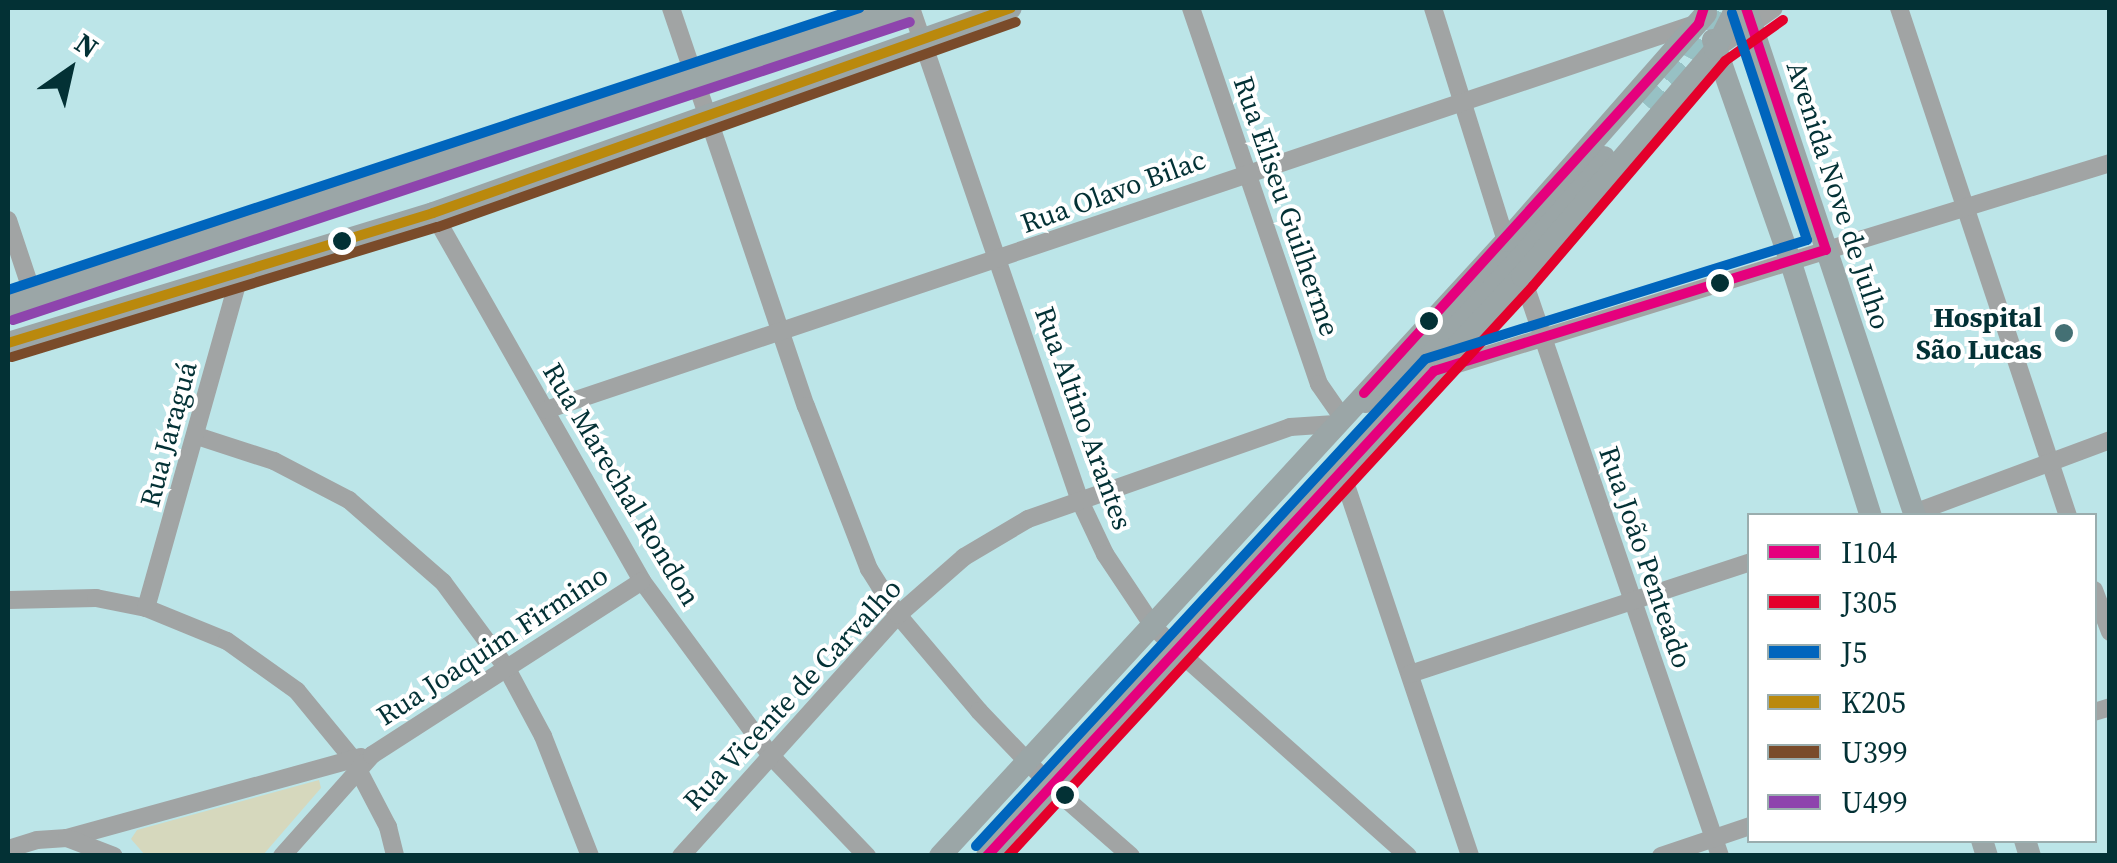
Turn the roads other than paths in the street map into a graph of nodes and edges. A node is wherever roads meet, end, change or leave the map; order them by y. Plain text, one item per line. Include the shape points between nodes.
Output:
1 (671, 8) edge
2 (908, 8) edge
3 (1011, 8) edge
4 (1191, 8) edge
5 (1434, 8) edge
6 (1774, 8) edge
7 (1899, 8) edge
8 (1744, 12) edge
9 (1703, 14) edge
10 (919, 39) junction
11 (1715, 50) junction
12 (694, 78) junction
13 (1462, 99) junction
14 (1649, 108) tunnel mouth
15 (709, 118) junction
16 (2110, 163) edge
17 (1244, 174) junction
18 (1962, 208) junction
19 (433, 213) junction
20 (8, 220) edge
21 (1506, 241) junction
22 (1826, 250) junction
23 (998, 261) junction
24 (1791, 263) junction
25 (240, 274) junction
26 (1522, 276) junction
27 (34, 298) junction
28 (8, 306) edge
29 (783, 330) junction
30 (1542, 340) junction
31 (8, 342) edge
32 (1434, 372) junction
33 (546, 410) junction
34 (1338, 421) junction
35 (197, 436) junction
36 (2110, 440) edge
37 (2048, 462) junction
38 (1342, 474) junction
39 (1080, 501) junction
40 (1870, 513) edge
41 (1914, 513) edge
42 (1917, 513) edge
43 (2067, 513) edge
44 (1747, 563) edge
45 (642, 581) junction
46 (1632, 598) junction
47 (2097, 598) edge
48 (8, 600) edge
49 (146, 608) junction
50 (898, 615) junction
51 (1153, 626) junction
52 (2110, 632) edge
53 (1178, 651) junction
54 (506, 666) junction
55 (1410, 674) junction
56 (770, 756) junction
57 (362, 761) junction
58 (1027, 761) junction
59 (1051, 786) junction
60 (1747, 828) edge
61 (67, 838) junction
62 (1717, 846) edge
63 (8, 849) edge
64 (114, 856) edge
65 (282, 856) edge
66 (395, 856) edge
67 (590, 856) edge
68 (681, 856) edge
69 (867, 856) edge
70 (940, 856) edge
71 (987, 856) edge
72 (1131, 856) edge
73 (1408, 856) edge
74 (1470, 856) edge
75 (1661, 856) edge

1 - 12 street
2 - 10 street, Rua Altino Arantes
2 - 12 main road
3 - 10 main road
4 - 17 street, Rua Eliseu Guilherme
5 - 13 street
6 - 8 street
7 - 18 street
8 - 11 main road
8 - 22 main road, Avenida Nove de Julho
9 - 11 main road
9 - 13 street, Rua Olavo Bilac
9 - 21 main road
10 - 15 main road
10 - 23 street, Rua Altino Arantes
11 - 24 main road
11 - 26 main road
12 - 15 street
12 - 27 main road
13 - 17 street, Rua Olavo Bilac
13 - 21 street
14 - 34 main road via 1400,381
15 - 19 main road
15 - 29 street
16 - 18 street
17 - 23 street, Rua Olavo Bilac
17 - 34 street, Rua Eliseu Guilherme
18 - 22 street
18 - 37 street
19 - 25 main road
19 - 33 street, Rua Marechal Rondon
20 - 27 street
21 - 34 main road
22 - 24 street
22 - 41 main road, Avenida Nove de Julho
23 - 29 street, Rua Olavo Bilac
23 - 39 street, Rua Altino Arantes
24 - 30 street
24 - 40 main road
25 - 31 main road
25 - 35 street, Rua Jaraguá
26 - 30 street, Rua João Penteado
26 - 32 main road
27 - 28 main road
29 - 33 street, Rua Olavo Bilac
29 - 50 street via 862,554
30 - 32 street
30 - 46 street, Rua João Penteado
32 - 38 main road
33 - 45 street, Rua Marechal Rondon
34 - 39 street, Rua Vicente de Carvalho via 1290,427
34 - 51 main road
35 - 49 street, Rua Jaraguá
35 - 54 street via 274,461 349,500 443,582
36 - 37 street
37 - 42 street
37 - 43 street
38 - 53 main road
38 - 55 street
39 - 50 street, Rua Vicente de Carvalho via 1028,519 964,557
39 - 51 street, Rua Altino Arantes via 1105,554
44 - 46 street
45 - 54 street, Rua Joaquim Firmino
45 - 56 street, Rua Marechal Rondon
46 - 55 street
46 - 62 street, Rua João Penteado
47 - 52 street
48 - 49 street via 96,598
49 - 57 street via 227,640 296,692
50 - 56 street, Rua Vicente de Carvalho
50 - 58 street
51 - 53 street, Rua Altino Arantes
51 - 58 main road
53 - 59 main road
53 - 73 street, Rua Altino Arantes
54 - 57 street, Rua Joaquim Firmino
54 - 67 street via 543,736
55 - 74 street
56 - 68 street, Rua Vicente de Carvalho
56 - 69 street, Rua Marechal Rondon
57 - 61 street, Rua Joaquim Firmino
57 - 65 street
57 - 66 street
58 - 59 street
58 - 70 main road
59 - 71 main road
59 - 72 street
60 - 62 street
61 - 63 street, Rua Joaquim Firmino
61 - 64 street
62 - 75 street

